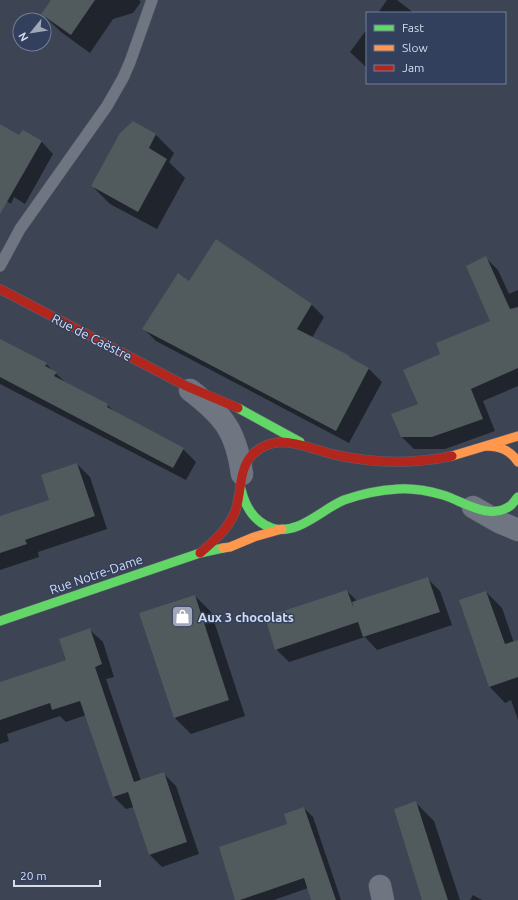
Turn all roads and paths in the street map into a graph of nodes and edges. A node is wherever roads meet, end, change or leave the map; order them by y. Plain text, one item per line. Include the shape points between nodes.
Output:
1 (152, 0) edge
2 (0, 266) edge
3 (0, 289) edge
4 (184, 385) junction
5 (518, 436) edge
6 (485, 446) junction
7 (308, 447) junction
8 (518, 462) edge
9 (241, 482) junction
10 (518, 497) edge
11 (473, 507) junction
12 (282, 529) junction
13 (518, 530) edge
14 (200, 553) junction
15 (0, 621) edge

1 - 2 lane via 130,62 107,106 20,229
3 - 4 main road, Rue de Caëstre
4 - 7 main road, Rue de Caëstre via 243,410
4 - 9 street, Rue de Caëstre via 210,406 226,424 239,455
5 - 6 main road, Rue Notre-Dame
6 - 7 main road, Rue Notre-Dame via 448,457 402,461 351,457
6 - 8 main road, Rue Notre-Dame via 504,448
7 - 9 main road, Rue Notre-Dame via 293,442 269,444 254,453 246,463
9 - 12 main road via 245,502 255,517 272,528
9 - 14 main road, Rue Notre-Dame via 236,510 229,524
10 - 11 main road, Rue Notre-Dame via 510,505 497,511 488,512
11 - 12 main road, Rue Notre-Dame via 445,495 399,489 369,493 342,502 292,528
11 - 13 street
12 - 14 main road, Rue Notre-Dame via 230,547
14 - 15 main road, Rue Notre-Dame

